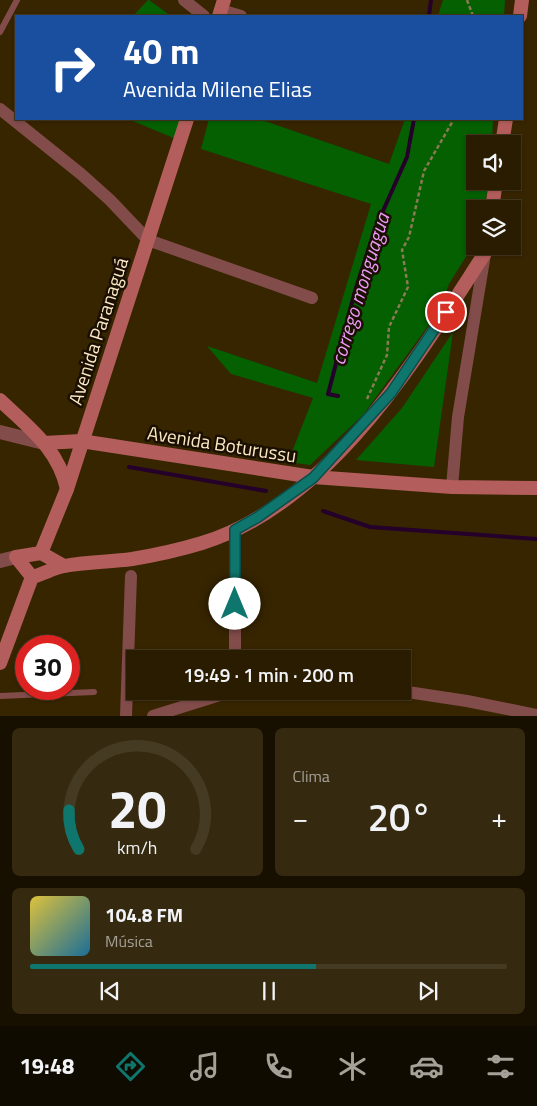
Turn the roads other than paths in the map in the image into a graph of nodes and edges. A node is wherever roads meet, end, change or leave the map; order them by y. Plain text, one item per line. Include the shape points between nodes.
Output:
1 (17, 0) edge
2 (184, 0) edge
3 (522, 0) edge
4 (222, 9) edge
5 (203, 15) edge
6 (238, 15) edge
7 (520, 15) edge
8 (0, 32) edge
9 (0, 109) edge
10 (186, 120) edge
11 (506, 120) edge
12 (503, 135) edge
13 (148, 240) junction
14 (483, 255) edge
15 (485, 255) edge
16 (312, 298) dead end
17 (0, 400) edge
18 (0, 432) edge
19 (81, 442) junction
20 (44, 443) junction
21 (313, 478) junction
22 (452, 487) junction
23 (537, 488) edge
24 (67, 489) junction
25 (235, 530) junction
26 (40, 553) junction
27 (16, 557) junction
28 (0, 561) edge
29 (64, 566) junction
30 (131, 576) dead end
31 (32, 577) junction
32 (235, 650) edge
33 (0, 663) edge
34 (94, 692) dead end
35 (411, 693) edge
36 (0, 696) edge
37 (209, 700) edge
38 (180, 711) edge
39 (537, 715) edge
40 (126, 716) edge
41 (153, 716) edge

1 - 8 lane
2 - 5 street
3 - 7 main road
4 - 6 street
9 - 13 street via 81,174
10 - 13 main road, Avenida Paranaguá
11 - 12 main road
13 - 16 street
13 - 19 main road, Avenida Paranaguá
14 - 21 main road via 391,393
15 - 22 street via 458,417
17 - 20 main road
18 - 20 street
19 - 20 main road, Avenida Boturussu
19 - 21 main road, Avenida Boturussu
19 - 24 main road, Avenida Paranaguá
20 - 24 main road via 60,464
21 - 22 main road, Avenida Boturussu
21 - 25 main road
22 - 23 main road, Avenida Boturussu
24 - 26 main road, Avenida Paranaguá
25 - 29 main road via 167,553
25 - 32 street
26 - 27 main road
26 - 29 main road
27 - 28 street
27 - 31 main road
29 - 31 main road
30 - 40 street
31 - 33 main road
34 - 36 lane
35 - 39 street
37 - 38 street
38 - 41 street

